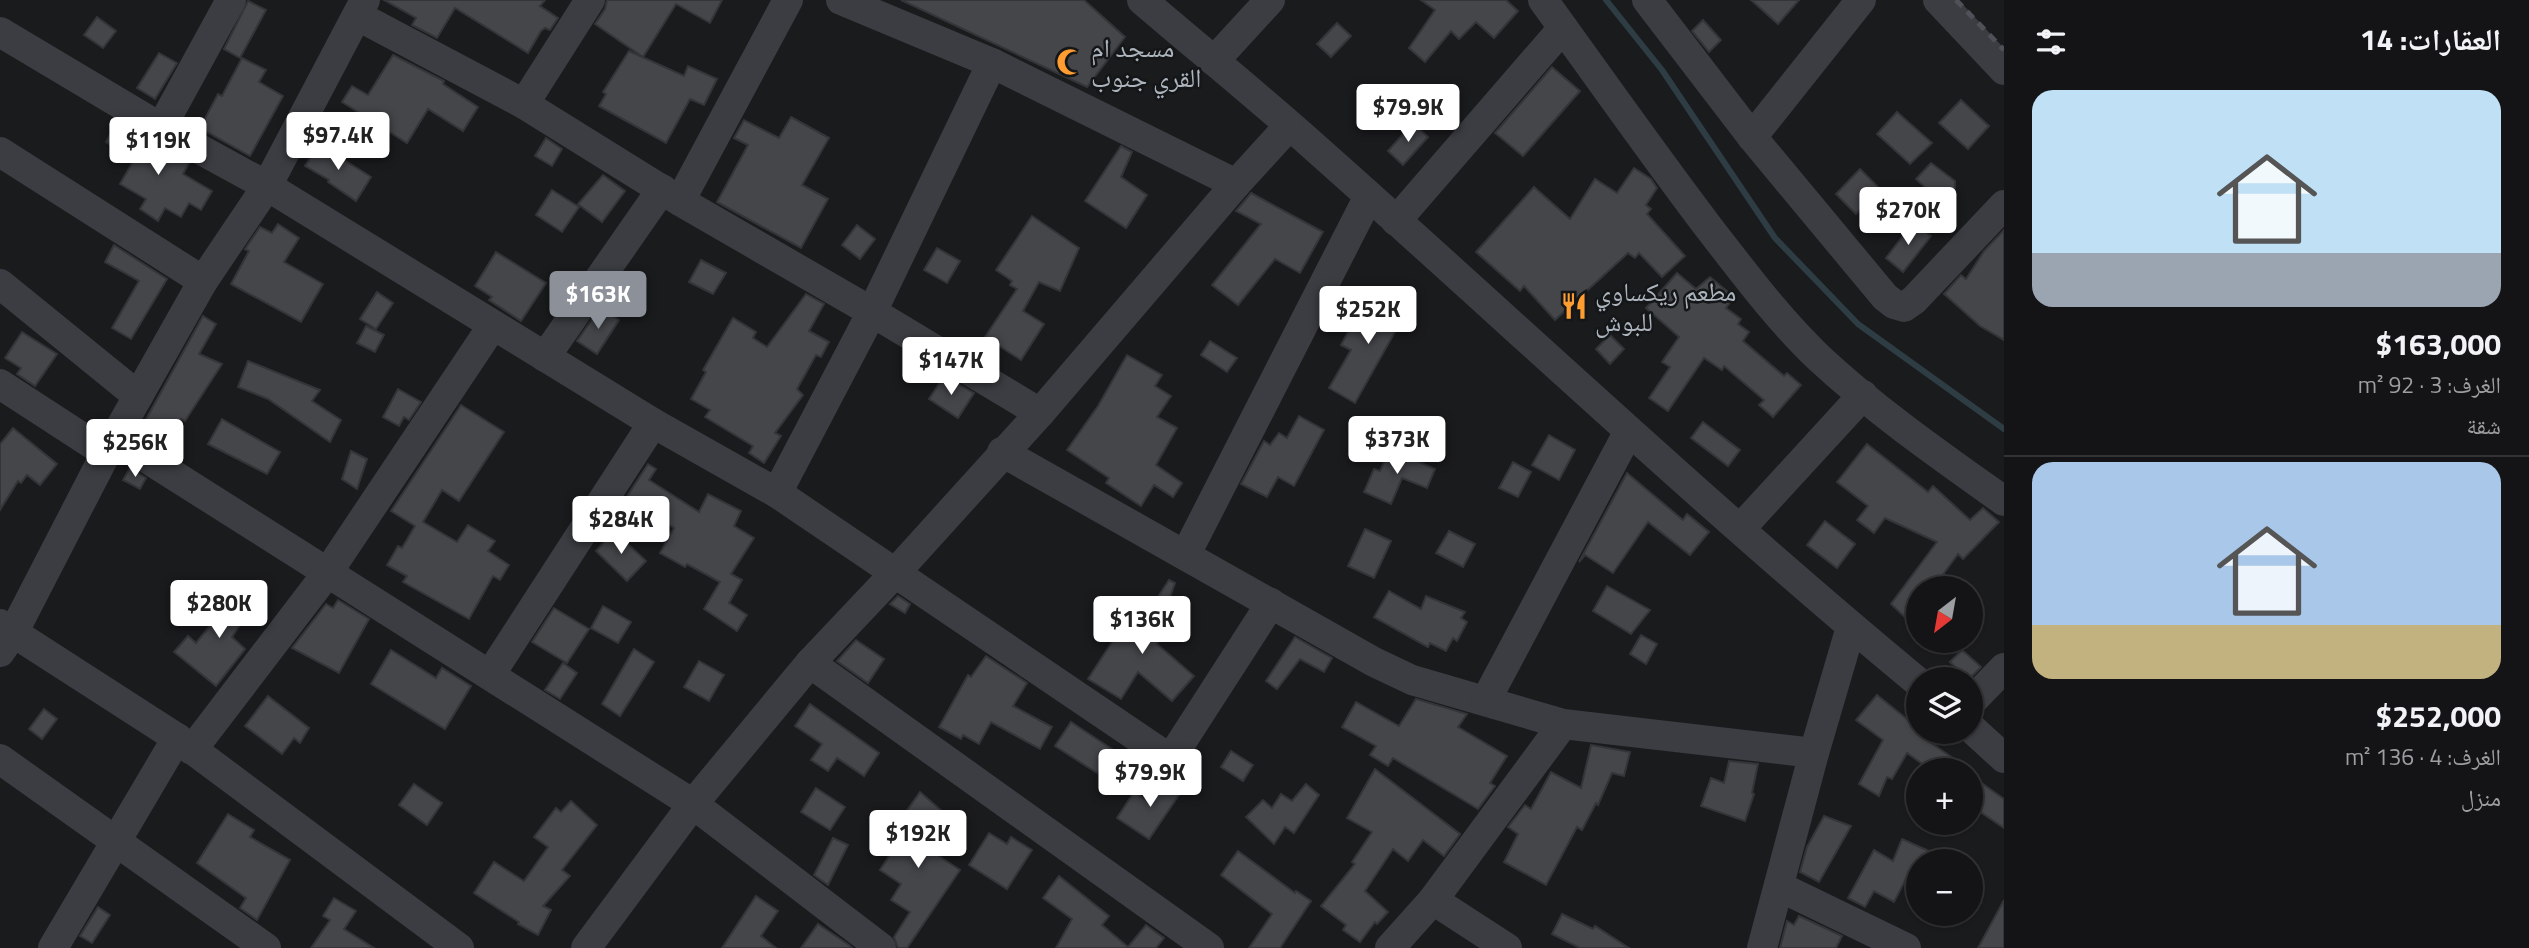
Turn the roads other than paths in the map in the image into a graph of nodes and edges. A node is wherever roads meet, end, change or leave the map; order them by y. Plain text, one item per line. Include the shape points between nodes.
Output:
1 (231, 0) edge
2 (590, 0) edge
3 (788, 0) edge
4 (1142, 0) edge
5 (1270, 0) edge
6 (1543, 0) edge
7 (1647, 0) edge
8 (1861, 0) edge
9 (1938, 0) edge
10 (861, 3) edge
11 (361, 8) edge
12 (1563, 28) junction
13 (0, 32) edge
14 (1213, 61) junction
15 (992, 63) junction
16 (2004, 70) edge
17 (524, 104) junction
18 (1289, 126) junction
19 (161, 128) junction
20 (1752, 137) junction
21 (0, 152) edge
22 (1236, 184) junction
23 (267, 186) junction
24 (671, 195) junction
25 (1369, 196) junction
26 (2004, 205) edge
27 (1396, 221) junction
28 (203, 281) junction
29 (0, 284) edge
30 (872, 312) junction
31 (493, 324) junction
32 (545, 357) junction
33 (0, 384) edge
34 (1863, 395) junction
35 (138, 396) junction
36 (1040, 413) junction
37 (653, 424) junction
38 (1629, 432) junction
39 (110, 445) junction
40 (1002, 452) junction
41 (776, 493) junction
42 (2004, 501) edge
43 (1740, 529) junction
44 (1186, 554) junction
45 (328, 572) junction
46 (896, 572) junction
47 (1270, 603) junction
48 (1851, 627) junction
49 (4, 636) edge
50 (810, 663) junction
51 (2004, 668) edge
52 (1906, 672) edge
53 (490, 675) junction
54 (1983, 690) edge
55 (1486, 701) junction
56 (1563, 724) junction
57 (1983, 739) edge
58 (184, 744) junction
59 (1814, 753) junction
60 (2004, 758) edge
61 (0, 759) edge
62 (693, 804) junction
63 (118, 841) junction
64 (1780, 887) junction
65 (1433, 900) junction
66 (53, 948) edge
67 (266, 948) edge
68 (459, 948) edge
69 (586, 948) edge
70 (881, 948) edge
71 (1209, 948) edge
72 (1390, 948) edge
73 (1507, 948) edge
74 (1762, 948) edge
75 (1906, 948) edge

1 - 19 street
2 - 17 street
3 - 24 street
4 - 14 street
5 - 14 street
6 - 12 street
7 - 20 street
8 - 20 street
9 - 16 street
10 - 15 street
11 - 17 street
11 - 23 street
12 - 27 street
12 - 34 street via 1766,302 1819,358
13 - 19 street
14 - 18 street
15 - 22 street
15 - 30 street
17 - 24 street
18 - 22 street
18 - 25 street
19 - 23 street
20 - 26 street via 1885,297 1904,307
21 - 28 street
22 - 36 street
23 - 28 street
23 - 31 street
24 - 30 street
24 - 32 street
25 - 27 street
25 - 44 street
27 - 38 street
28 - 35 street
29 - 35 street
30 - 36 street
30 - 41 street
31 - 32 street
31 - 45 street
32 - 37 street
33 - 39 street
34 - 42 street
34 - 43 street
35 - 39 street
36 - 40 street
37 - 41 street
37 - 53 street
38 - 43 street
38 - 55 street
39 - 45 street
39 - 49 street
40 - 44 street
40 - 46 street
41 - 46 street
43 - 48 street
44 - 47 street
45 - 53 street
45 - 58 street
46 - 47 street via 1170,756
46 - 50 street
47 - 55 street via 1412,680
48 - 52 street
48 - 59 street
49 - 58 street
50 - 62 street
50 - 71 street
51 - 54 street
53 - 62 street
55 - 56 street
56 - 59 street
56 - 65 street
57 - 60 street
58 - 63 street
58 - 68 street
59 - 64 street
61 - 63 street
62 - 69 street
62 - 70 street
63 - 66 street
63 - 67 street
64 - 74 street
64 - 75 street
65 - 72 street
65 - 73 street

